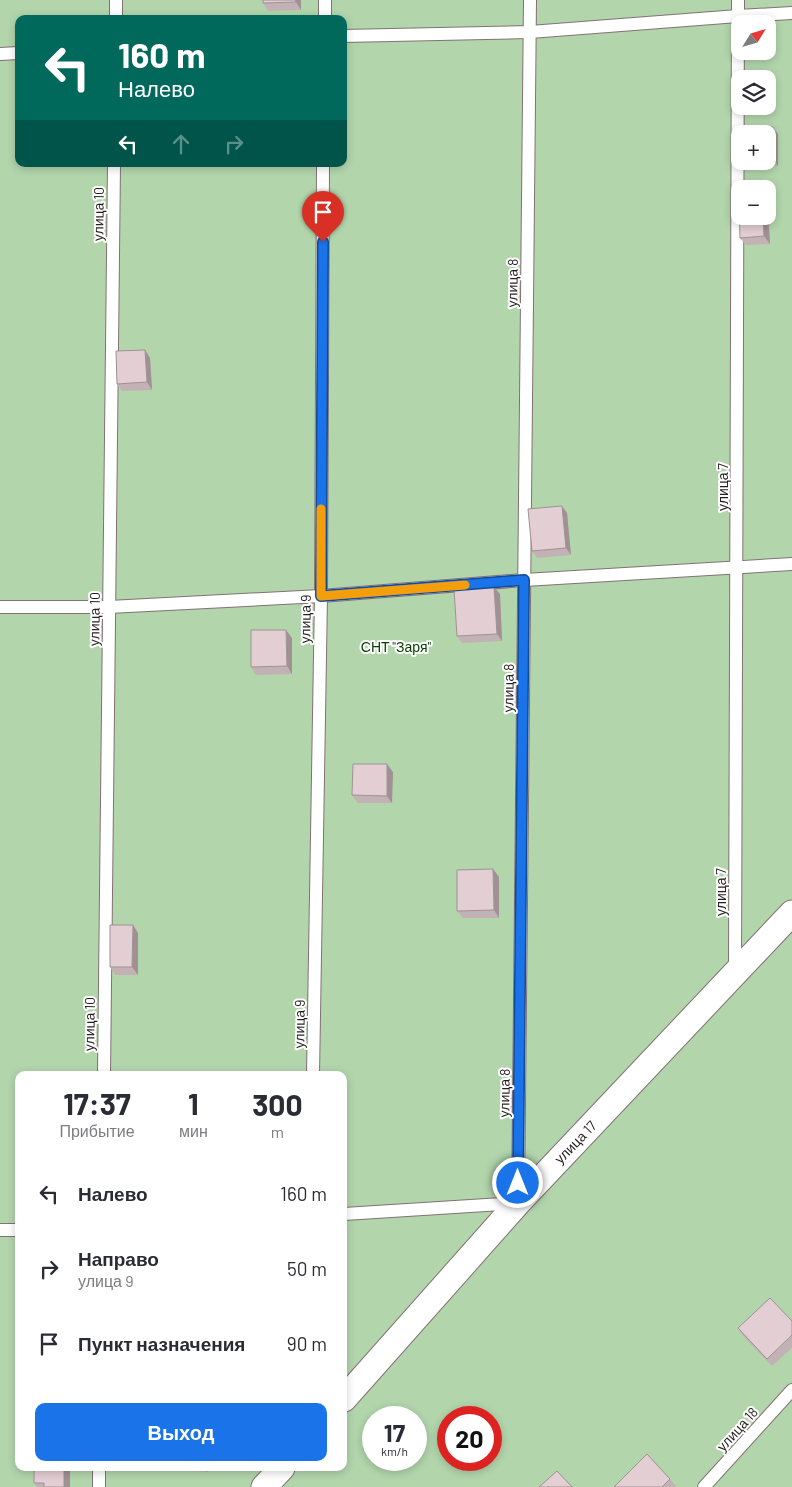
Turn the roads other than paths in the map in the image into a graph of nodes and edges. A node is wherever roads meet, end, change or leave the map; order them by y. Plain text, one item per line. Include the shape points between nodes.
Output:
1 (116, 0) edge
2 (325, 0) edge
3 (530, 0) edge
4 (738, 0) edge
5 (792, 13) edge
6 (116, 15) edge
7 (325, 15) edge
8 (738, 15) edge
9 (756, 15) edge
10 (731, 17) edge
11 (530, 32) junction
12 (347, 36) edge
13 (15, 53) edge
14 (0, 54) edge
15 (738, 60) edge
16 (114, 167) edge
17 (324, 167) edge
18 (792, 564) edge
19 (736, 568) junction
20 (524, 580) junction
21 (321, 596) junction
22 (109, 607) junction
23 (0, 608) edge
24 (792, 913) edge
25 (735, 975) junction
26 (104, 1071) edge
27 (313, 1071) edge
28 (518, 1203) junction
29 (347, 1214) edge
30 (0, 1230) edge
31 (15, 1230) edge
32 (792, 1390) edge
33 (347, 1396) edge
34 (99, 1471) edge
35 (279, 1471) edge
36 (99, 1487) edge
37 (264, 1487) edge
38 (704, 1487) edge

1 - 6 lane
2 - 7 lane
3 - 11 lane, улица 8
4 - 8 lane, улица 7
5 - 9 lane
10 - 11 lane
11 - 12 lane
11 - 20 lane, улица 8
13 - 14 lane
15 - 19 lane, улица 7
16 - 22 lane, улица 10
17 - 21 lane, улица 9
18 - 19 lane
19 - 20 lane
19 - 25 lane, улица 7
20 - 21 lane
20 - 28 lane, улица 8
21 - 22 lane
21 - 27 lane, улица 9
22 - 23 lane
22 - 26 lane, улица 10
24 - 25 street, улица 17
25 - 28 street, улица 17
28 - 29 lane
28 - 33 street, улица 17
30 - 31 lane
32 - 38 lane, улица 18
34 - 36 lane
35 - 37 street

